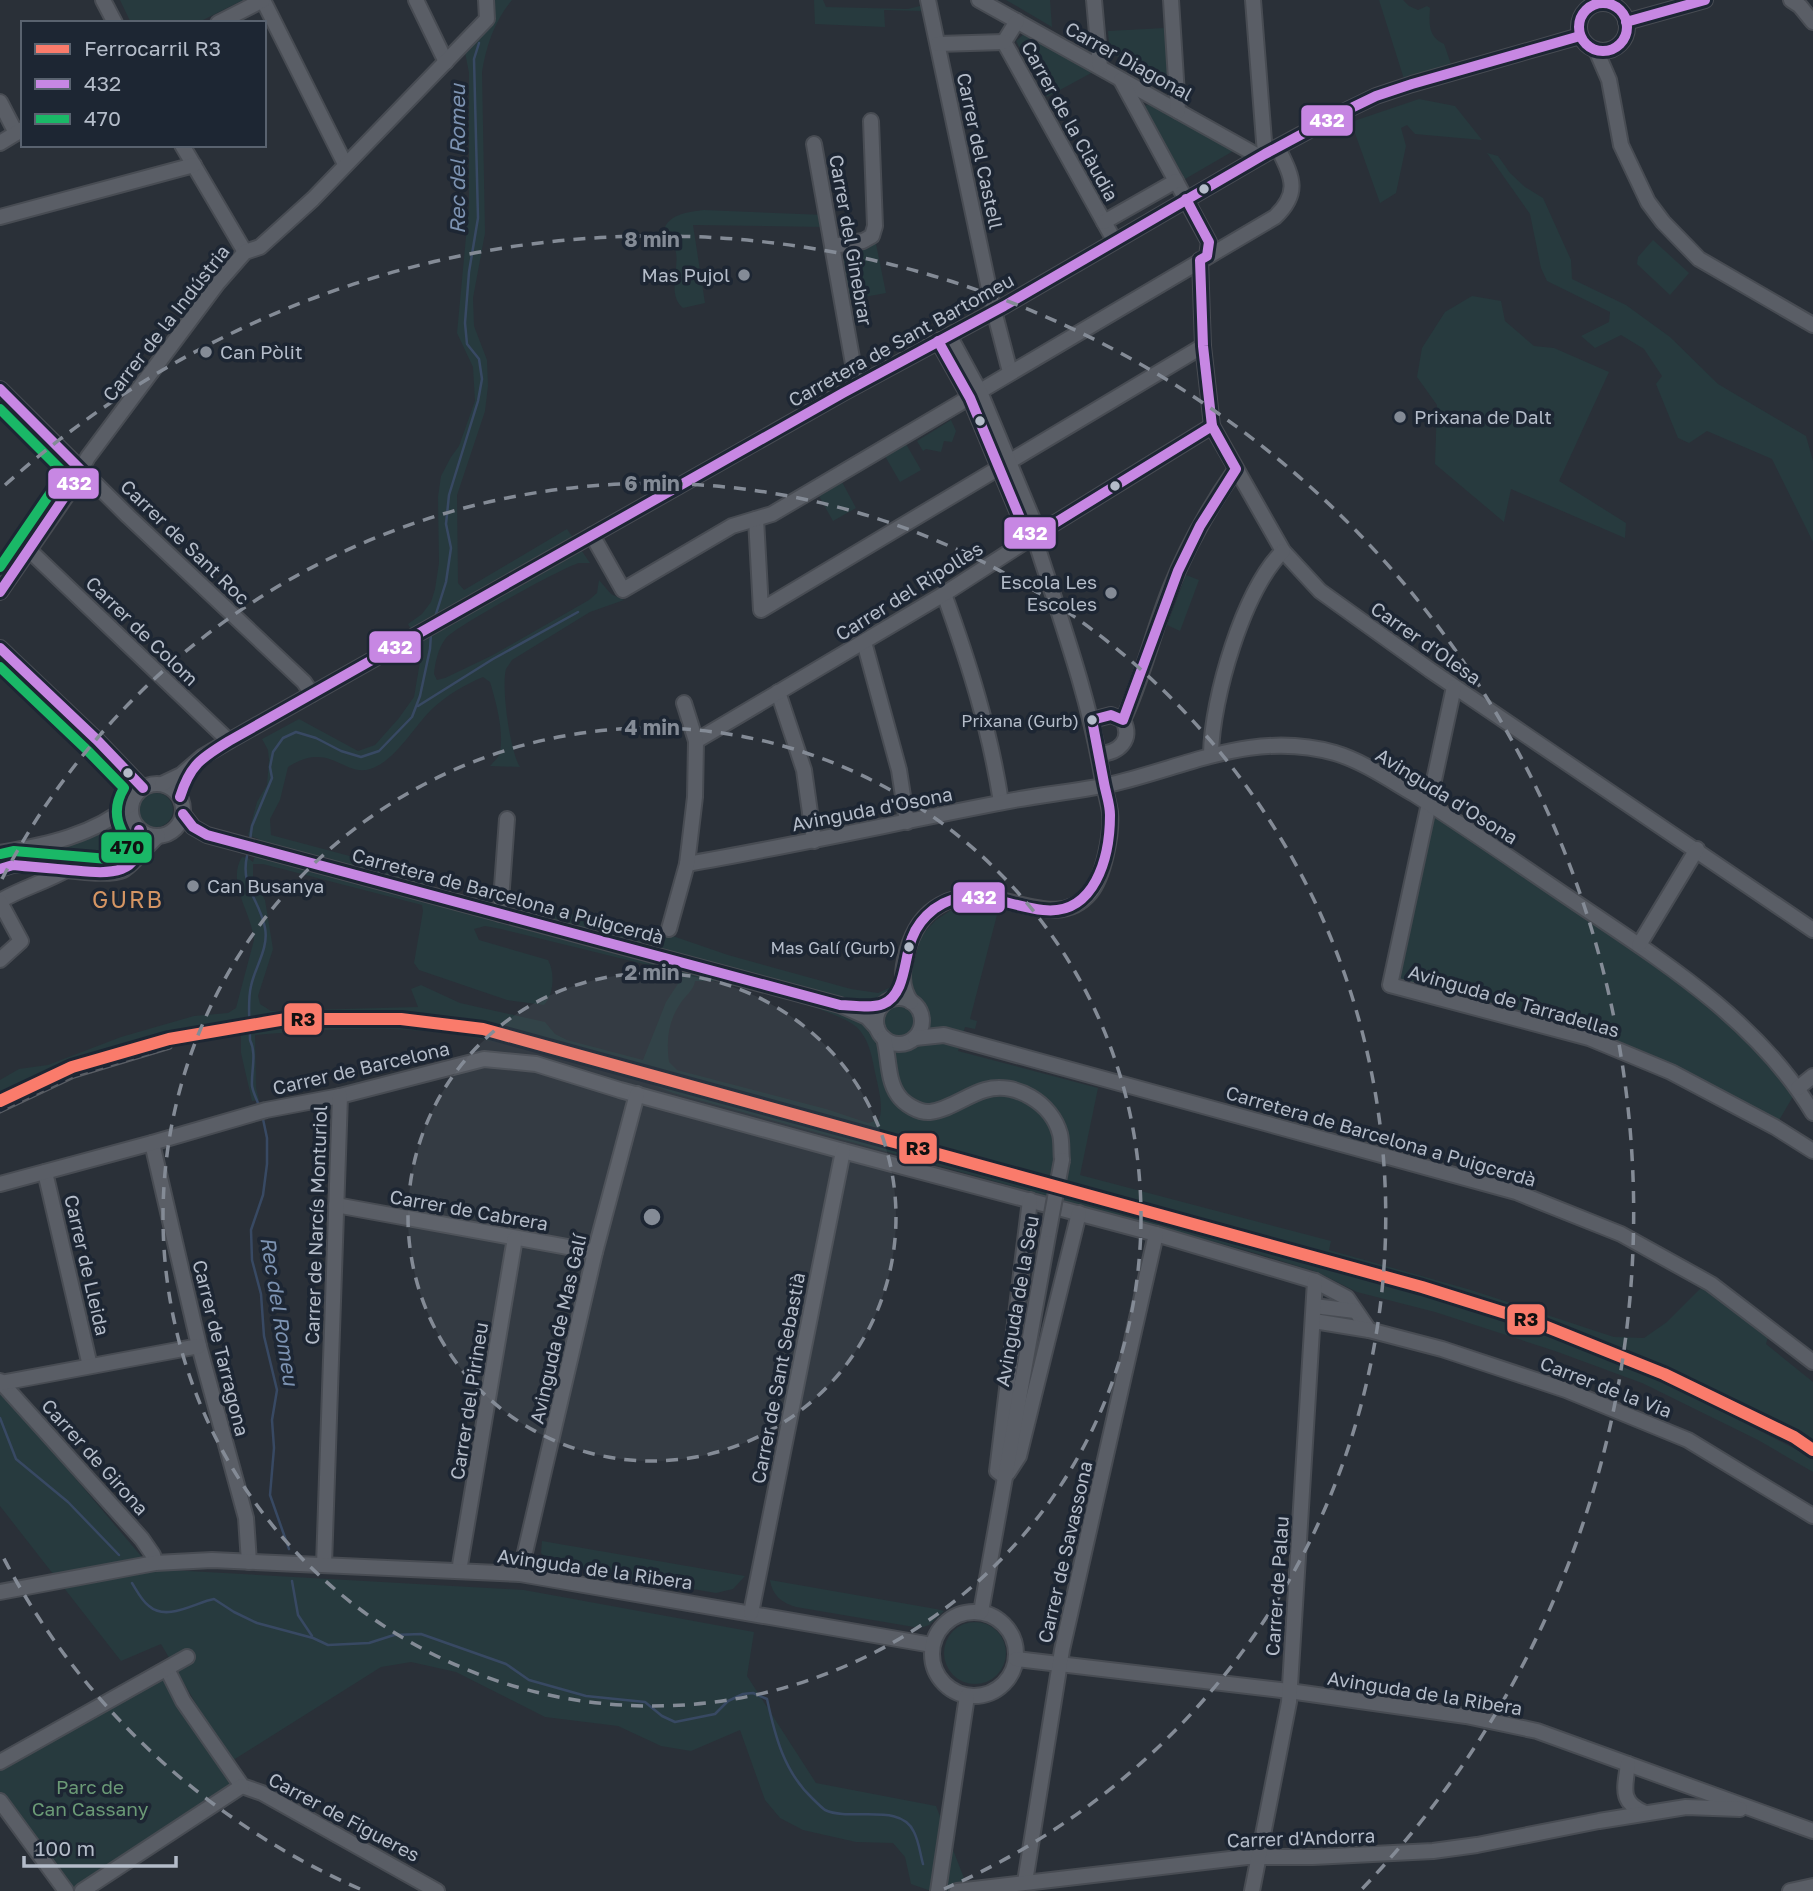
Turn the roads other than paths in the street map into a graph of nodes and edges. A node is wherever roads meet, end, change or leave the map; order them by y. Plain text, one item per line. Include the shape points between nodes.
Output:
1 (103, 0) edge
2 (263, 0) edge
3 (416, 0) edge
4 (486, 0) edge
5 (928, 0) edge
6 (979, 0) edge
7 (1094, 0) edge
8 (1171, 0) edge
9 (1253, 0) edge
10 (1705, 0) edge
11 (1791, 0) edge
12 (114, 21) edge
13 (222, 21) edge
14 (1017, 21) junction
15 (1626, 22) junction
16 (1813, 22) edge
17 (1580, 36) junction
18 (1003, 43) junction
19 (938, 44) junction
20 (1618, 46) junction
21 (1596, 50) junction
22 (446, 62) junction
23 (1100, 67) junction
24 (1121, 79) junction
25 (1609, 80) junction
26 (0, 103) edge
27 (1178, 111) junction
28 (871, 121) dead end
29 (19, 131) edge
30 (0, 143) edge
31 (814, 144) dead end
32 (183, 147) edge
33 (1267, 153) junction
34 (345, 164) junction
35 (194, 166) junction
36 (1176, 181) junction
37 (1186, 199) junction
38 (0, 217) edge
39 (1104, 222) junction
40 (1114, 240) junction
41 (833, 246) junction
42 (245, 252) junction
43 (1203, 258) junction
44 (994, 311) junction
45 (1813, 325) edge
46 (943, 338) junction
47 (1202, 346) junction
48 (1010, 372) junction
49 (859, 384) junction
50 (0, 389) edge
51 (975, 395) junction
52 (1212, 426) junction
53 (1004, 464) junction
54 (1237, 469) junction
55 (82, 471) junction
56 (756, 519) junction
57 (592, 535) junction
58 (1034, 536) junction
59 (29, 550) junction
60 (1283, 551) junction
61 (0, 592) edge
62 (944, 594) junction
63 (864, 642) junction
64 (0, 648) edge
65 (1454, 687) junction
66 (778, 692) junction
67 (312, 694) junction
68 (684, 702) dead end
69 (1092, 720) junction
70 (1123, 720) junction
71 (229, 741) junction
72 (696, 741) junction
73 (1099, 754) junction
74 (1212, 754) junction
75 (189, 769) junction
76 (162, 784) junction
77 (1104, 785) junction
78 (143, 788) junction
79 (180, 797) junction
80 (1001, 802) junction
81 (131, 804) junction
82 (1429, 804) junction
83 (183, 814) junction
84 (507, 819) dead end
85 (112, 820) junction
86 (907, 822) junction
87 (136, 826) junction
88 (164, 835) junction
89 (207, 835) junction
90 (814, 841) junction
91 (1697, 849) junction
92 (0, 853) edge
93 (138, 855) junction
94 (687, 864) junction
95 (0, 869) edge
96 (68, 869) junction
97 (0, 901) edge
98 (500, 914) junction
99 (669, 929) dead end
100 (1813, 930) edge
101 (1639, 945) junction
102 (0, 960) edge
103 (903, 975) junction
104 (887, 1002) junction
105 (911, 1002) junction
106 (840, 1005) junction
107 (921, 1015) junction
108 (881, 1033) junction
109 (944, 1035) junction
110 (911, 1040) junction
111 (1813, 1076) edge
112 (891, 1077) junction
113 (1798, 1087) junction
114 (637, 1094) junction
115 (340, 1096) junction
116 (1813, 1113) edge
117 (152, 1143) junction
118 (843, 1151) junction
119 (1813, 1151) edge
120 (45, 1171) junction
121 (0, 1184) edge
122 (1030, 1200) junction
123 (336, 1205) junction
124 (1079, 1213) junction
125 (1156, 1234) junction
126 (515, 1238) junction
127 (595, 1252) junction
128 (1315, 1281) junction
129 (1314, 1306) junction
130 (1355, 1311) junction
131 (1314, 1321) junction
132 (1369, 1330) junction
133 (198, 1346) junction
134 (1813, 1362) edge
135 (90, 1366) junction
136 (1, 1382) edge
137 (1005, 1477) junction
138 (1813, 1516) edge
139 (249, 1562) junction
140 (155, 1563) junction
141 (324, 1565) junction
142 (459, 1571) junction
143 (520, 1574) junction
144 (0, 1592) edge
145 (981, 1612) junction
146 (751, 1613) junction
147 (932, 1645) junction
148 (187, 1657) dead end
149 (1016, 1659) junction
150 (1059, 1665) junction
151 (167, 1669) junction
152 (1289, 1691) junction
153 (967, 1696) junction
154 (0, 1762) edge
155 (1628, 1764) junction
156 (242, 1786) junction
157 (0, 1801) edge
158 (1753, 1809) junction
159 (1645, 1813) junction
160 (1813, 1831) edge
161 (1259, 1857) junction
162 (1025, 1882) junction
163 (1074, 1884) edge
164 (1813, 1886) edge
165 (66, 1891) edge
166 (82, 1891) edge
167 (437, 1891) edge
168 (938, 1891) edge
169 (957, 1891) edge
170 (1252, 1891) edge
171 (1790, 1891) edge

1 - 12 street
2 - 13 street
2 - 34 street
3 - 22 street
4 - 22 street, Carrer de la Indústria via 487,19
5 - 19 street, Carrer del Castell
6 - 14 street, Carrer Diagonal
7 - 23 street
8 - 27 street
9 - 33 street
10 - 15 street
11 - 16 street
14 - 18 street, Carrer de la Clàudia
14 - 23 street, Carrer Diagonal
15 - 17 street via 1617,8 1595,4 1582,14
15 - 20 street via 1626,35
17 - 21 street
17 - 33 street, Carretera de Sant Bartomeu via 1376,96
18 - 19 street
18 - 39 street, Carrer de la Clàudia
19 - 44 street, Carrer del Castell
20 - 21 street
20 - 25 street
21 - 25 street
22 - 34 street, Carrer de la Indústria
23 - 24 street, Carrer Diagonal
24 - 27 street, Carrer Diagonal
24 - 36 street, Carrer d'Olesa
25 - 45 street via 1620,145 1663,222 1699,259
26 - 29 street
27 - 33 street, Carrer Diagonal
28 - 41 street via 872,236 863,242
29 - 30 street
31 - 41 street, Carrer del Ginebrar
32 - 35 street
33 - 37 street, Carretera de Sant Bartomeu
33 - 43 street via 1293,186 1288,204 1275,217
34 - 42 street, Carrer de la Indústria via 260,247
35 - 38 street
35 - 42 street
36 - 37 street, Carrer d'Olesa
36 - 39 street
37 - 40 street, Carretera de Sant Bartomeu
37 - 43 street, Carrer d'Olesa via 1209,242
39 - 40 street, Carrer de la Clàudia
40 - 44 street, Carretera de Sant Bartomeu
41 - 49 street, Carrer del Ginebrar
42 - 55 street, Carrer de la Indústria via 210,293
43 - 47 street, Carrer d'Olesa
43 - 48 street
44 - 46 street, Carretera de Sant Bartomeu
44 - 48 street, Carrer del Castell
46 - 49 street, Carretera de Sant Bartomeu
46 - 51 street
47 - 52 street, Carrer d'Olesa
47 - 53 street
48 - 51 street
49 - 57 street, Carretera de Sant Bartomeu
50 - 55 street, Carrer de Sant Roc
51 - 53 street
51 - 56 street via 772,514
52 - 54 street, Carrer d'Olesa
52 - 58 street, Carrer del Ripollès
53 - 56 street via 761,610
53 - 58 street via 1025,530
54 - 60 street, Carrer d'Olesa
54 - 70 street via 1214,500 1184,557
55 - 59 street, Carrer de la Indústria
55 - 67 street, Carrer de Sant Roc
56 - 57 street via 732,526 623,590
57 - 67 street, Carretera de Sant Bartomeu
58 - 62 street, Carrer del Ripollès
58 - 69 street
59 - 61 street, Carrer de la Indústria
59 - 71 street, Carrer de Colom
60 - 65 street, Carrer d'Olesa via 1320,591
60 - 74 street via 1269,565 1235,639 1220,686
62 - 63 street, Carrer del Ripollès
62 - 80 street via 983,711
63 - 66 street, Carrer del Ripollès
63 - 86 street via 899,769
64 - 78 street
65 - 82 street
65 - 91 street, Carrer d'Olesa
66 - 72 street, Carrer del Ripollès
66 - 90 street via 804,770
67 - 71 street, Carretera de Sant Bartomeu
68 - 72 street
69 - 70 street via 1111,715
69 - 73 street
70 - 73 street via 1127,735 1122,746
71 - 75 street, Carretera de Sant Bartomeu
72 - 94 street
73 - 77 street
74 - 77 street, Avinguda d'Osona
74 - 82 street, Avinguda d'Osona via 1282,744 1337,753
75 - 76 street, Carretera de Sant Bartomeu
75 - 79 street
76 - 78 street
76 - 79 street
77 - 80 street, Avinguda d'Osona
77 - 103 street via 1110,813 1105,855 1098,880 1083,900 1052,910 990,896 949,901 917,927
78 - 81 street
79 - 83 street
80 - 86 street, Avinguda d'Osona
81 - 85 street
81 - 87 street
82 - 101 street, Avinguda d'Osona
82 - 119 street, Avinguda de Tarradellas via 1390,985 1589,1038 1671,1072
83 - 88 street via 178,825
83 - 89 street, Carretera de Barcelona a Puigcerdà
84 - 98 street
85 - 87 street
85 - 92 street via 51,844
86 - 90 street, Avinguda d'Osona
87 - 88 street via 147,834
87 - 93 street
88 - 89 street, Carretera de Barcelona a Puigcerdà
88 - 93 street
89 - 98 street, Carretera de Barcelona a Puigcerdà
90 - 94 street, Avinguda d'Osona
91 - 100 street, Carrer d'Olesa
91 - 101 street
93 - 96 street via 124,870 109,873
94 - 99 street
95 - 96 street via 13,865
96 - 97 street
97 - 102 street via 21,941
98 - 106 street, Carretera de Barcelona a Puigcerdà
101 - 113 street, Avinguda d'Osona via 1740,1022
103 - 104 street
103 - 105 street via 903,988
104 - 105 street via 900,998
104 - 106 street, Carretera de Barcelona a Puigcerdà
104 - 108 street via 877,1014
105 - 107 street
106 - 108 street, Carretera de Barcelona a Puigcerdà via 867,1017
107 - 109 street, Carretera de Barcelona a Puigcerdà
107 - 110 street via 921,1027
108 - 110 street via 895,1044
108 - 112 street, Avinguda de la Seu
109 - 110 street, Carretera de Barcelona a Puigcerdà
109 - 134 street, Carretera de Barcelona a Puigcerdà via 1516,1192 1621,1234 1711,1284
110 - 112 street via 895,1061
111 - 113 street
112 - 137 street, Avinguda de la Seu, bridge via 898,1096 917,1110 931,1112 999,1087 1027,1094 1048,1109 1060,1133 1062,1160
113 - 116 street, Avinguda d'Osona
114 - 115 street, Carrer de Barcelona via 536,1064 484,1059
114 - 118 street, Carrer de Barcelona
114 - 127 street, Avinguda de Mas Galí
115 - 117 street, Carrer de Barcelona via 266,1110
115 - 123 street, Carrer de Narcís Monturiol
117 - 120 street, Carrer de Barcelona
117 - 133 street, Carrer de Tarragona
118 - 122 street, Carrer de Barcelona
118 - 146 street, Carrer de Sant Sebastià
120 - 121 street, Carrer de Barcelona
120 - 135 street, Carrer de Lleida
122 - 124 street, Carrer de Barcelona
122 - 137 street, Avinguda de la Seu via 997,1471
123 - 126 street, Carrer de Cabrera
123 - 141 street, Carrer de Narcís Monturiol
124 - 125 street
124 - 137 street, Avinguda de la Seu via 1019,1456
125 - 128 street
125 - 150 street, Carrer de Savassona
126 - 127 street, Carrer de Cabrera
126 - 142 street, Carrer del Pirineu
127 - 143 street, Avinguda de Mas Galí
128 - 129 street, Carrer de Palau
128 - 130 street via 1347,1298
129 - 130 street
129 - 131 street, Carrer de Palau
130 - 132 street
131 - 132 street, Carrer de la Via
131 - 152 street, Carrer de Palau
132 - 138 street, Carrer de la Via via 1566,1390 1688,1440
133 - 135 street
133 - 139 street, Carrer de Tarragona via 246,1518
135 - 136 street
136 - 140 street, Carrer de Girona via 142,1539
137 - 145 street, Avinguda de la Seu
139 - 140 street, Avinguda de la Ribera
139 - 141 street, Avinguda de la Ribera
140 - 144 street, Avinguda de la Ribera
141 - 142 street, Avinguda de la Ribera
142 - 143 street, Avinguda de la Ribera
143 - 146 street, Avinguda de la Ribera
145 - 147 street via 964,1612 949,1619
145 - 149 street via 997,1618 1009,1630
146 - 147 street, Avinguda de la Ribera
147 - 153 street via 932,1660 943,1684
148 - 151 street
149 - 150 street, Avinguda de la Ribera
149 - 153 street via 1010,1678 998,1689 984,1696
150 - 152 street, Avinguda de la Ribera
150 - 162 street, Carrer de Savassona
151 - 154 street
151 - 156 street, Carrer de Figueres via 183,1702
152 - 155 street, Avinguda de la Ribera via 1537,1731
152 - 161 street, Carrer de Palau
153 - 168 street
155 - 158 street, Avinguda de la Ribera
155 - 159 street via 1624,1793 1633,1808
156 - 166 street
156 - 167 street, Carrer de Figueres
157 - 165 street
158 - 159 street, Carrer d'Andorra via 1686,1807
158 - 160 street, Avinguda de la Ribera
159 - 161 street, Carrer d'Andorra via 1433,1851
161 - 163 street, Carrer d'Andorra
161 - 170 street, Carrer de Palau
162 - 163 street, Carrer d'Andorra
162 - 169 street, Carrer d'Andorra
164 - 171 street

